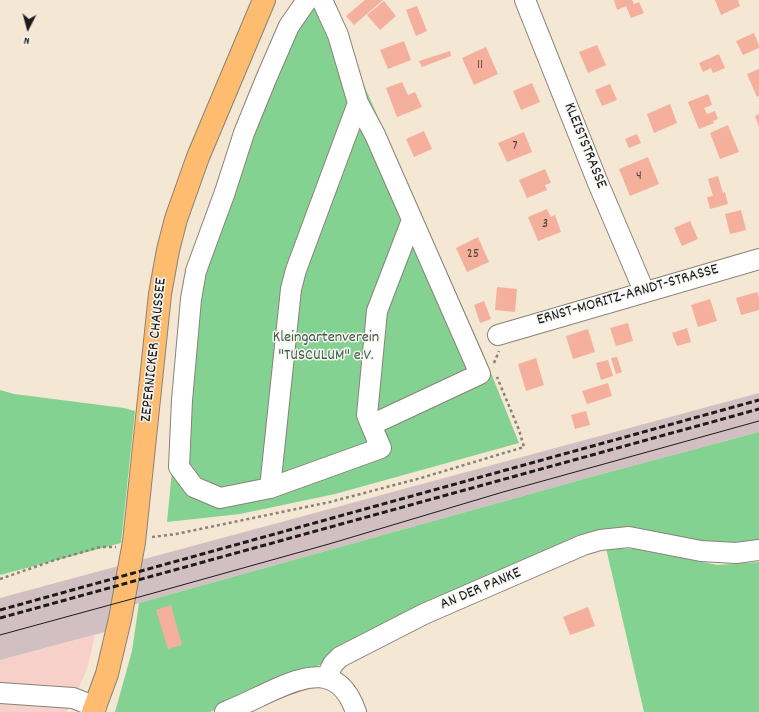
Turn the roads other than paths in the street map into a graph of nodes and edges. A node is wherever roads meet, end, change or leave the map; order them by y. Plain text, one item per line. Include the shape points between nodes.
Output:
1 (264, 0) edge
2 (307, 0) edge
3 (322, 0) edge
4 (525, 0) edge
5 (358, 103) junction
6 (412, 220) junction
7 (759, 259) edge
8 (644, 292) junction
9 (498, 335) road end
10 (371, 425) junction
11 (270, 488) junction
12 (759, 550) edge
13 (326, 678) junction
14 (0, 693) edge
15 (95, 710) edge
16 (224, 712) edge
17 (356, 712) edge

1 - 15 main road, ZEPERNICKER CHAUSSEE via 198,157 168,250 160,294 134,542 113,651
2 - 11 street via 289,26 266,79 244,133 196,272 191,299 182,400 178,467 194,487 220,498
3 - 5 street via 338,35
4 - 8 street, KLEISTSTRASSE
5 - 6 street via 375,135
5 - 11 street via 291,289
6 - 10 street via 376,311 368,415
6 - 10 street via 480,374
7 - 8 street, ERNST-MORITZ-ARNDT-STRASSE
8 - 9 street, ERNST-MORITZ-ARNDT-STRASSE
10 - 11 street via 381,448
12 - 13 street, AN DER PANKE via 736,553 701,551 629,537 600,540 583,545 424,614 340,657
13 - 16 street via 308,677
13 - 17 street via 343,689
14 - 15 street via 73,698

